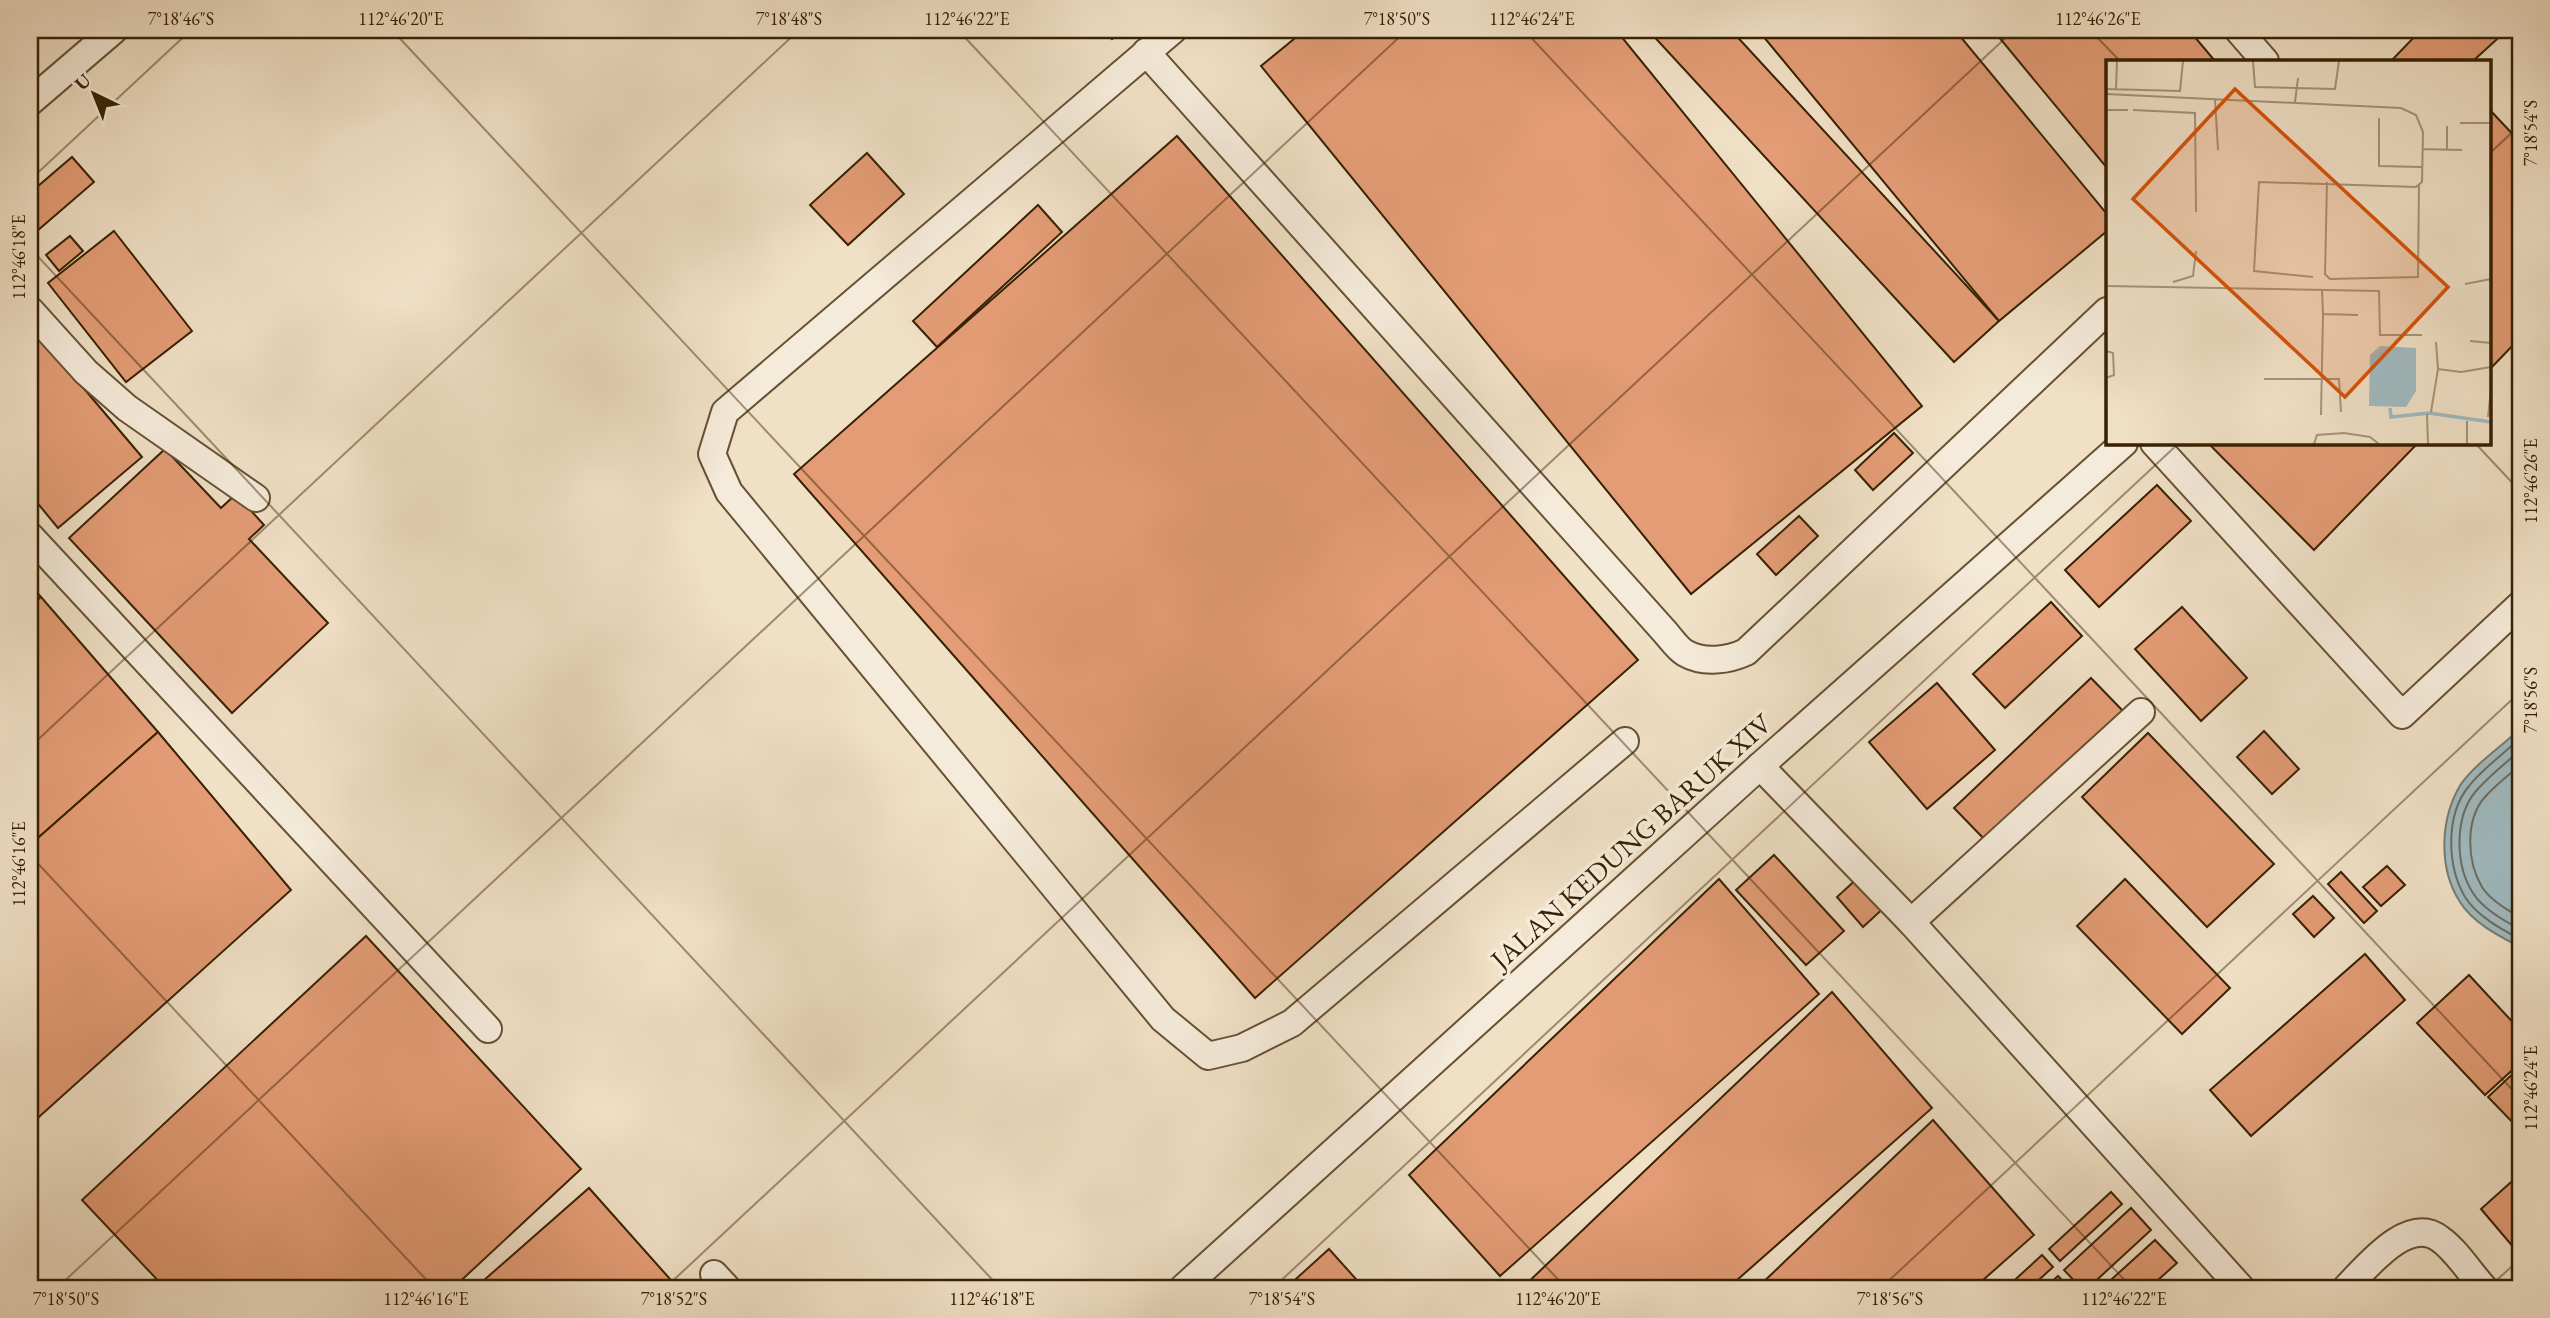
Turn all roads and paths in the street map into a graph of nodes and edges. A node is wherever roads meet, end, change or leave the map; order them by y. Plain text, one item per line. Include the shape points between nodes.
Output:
1 (114, 30) edge
2 (1173, 30) edge
3 (2238, 30) edge
4 (1146, 52) junction
5 (2264, 60) edge
6 (30, 102) edge
7 (30, 310) edge
8 (2106, 312) edge
9 (2123, 444) edge
10 (2155, 444) edge
11 (256, 498) dead end
12 (30, 536) edge
13 (2520, 605) edge
14 (2141, 712) dead end
15 (1625, 741) dead end
16 (1760, 766) junction
17 (1911, 922) junction
18 (488, 1029) dead end
19 (1183, 1288) edge
20 (2241, 1288) edge
21 (2346, 1288) edge
22 (2484, 1288) edge

1 - 6 lane
2 - 4 lane
3 - 5 lane
4 - 8 lane via 1665,632 1685,653 1704,659 1730,660 1746,652
4 - 15 lane via 725,412 712,454 729,492 1163,1019 1208,1056 1242,1048 1292,1023
7 - 11 lane via 86,372 127,408
9 - 16 lane, JALAN KEDUNG BARUK XIV
10 - 13 lane via 2402,715
12 - 18 lane
14 - 17 lane
16 - 17 lane
16 - 19 lane, JALAN KEDUNG BARUK XIV
17 - 20 lane
21 - 22 lane via 2390,1243 2430,1233 2441,1239

